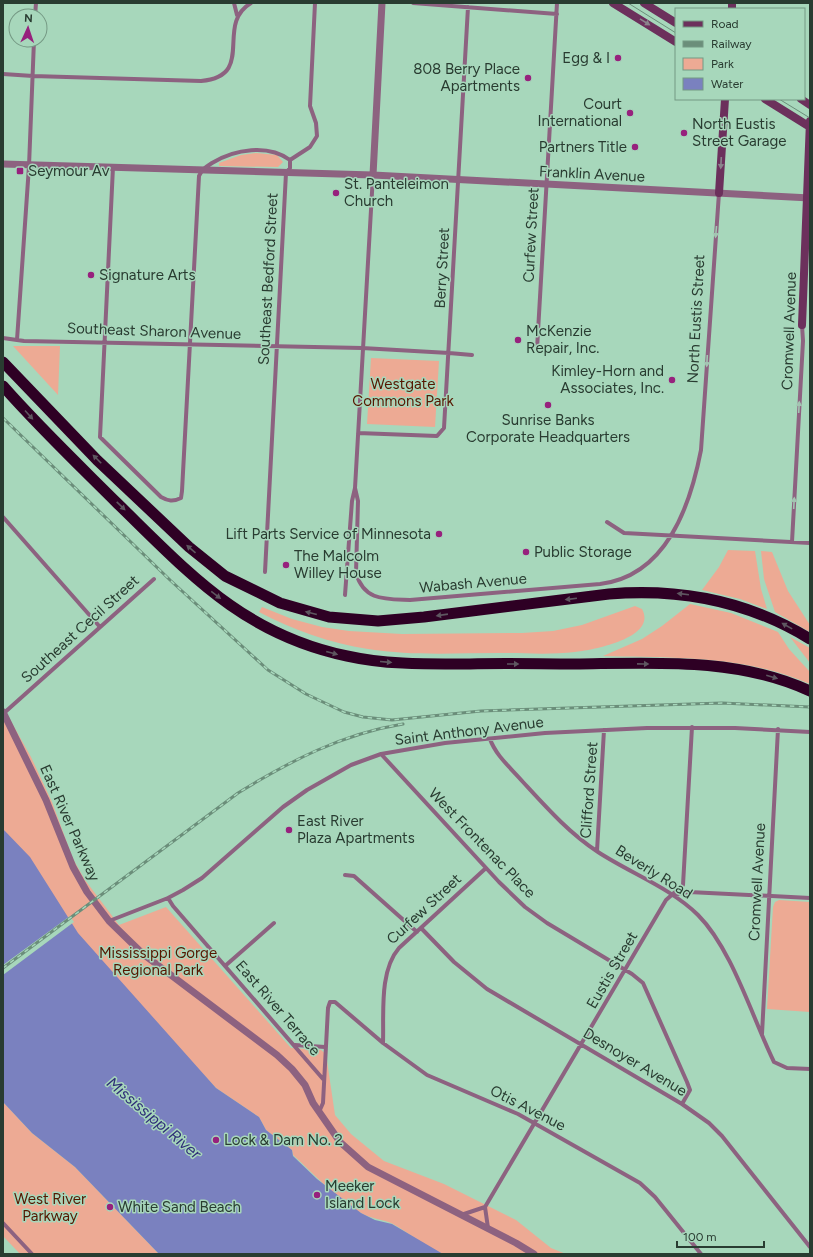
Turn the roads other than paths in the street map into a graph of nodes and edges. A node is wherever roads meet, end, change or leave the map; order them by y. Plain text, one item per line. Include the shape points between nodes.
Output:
1 (234, 3) edge
2 (251, 3) edge
3 (315, 3) edge
4 (382, 3) edge
5 (412, 3) edge
6 (557, 3) edge
7 (613, 3) edge
8 (644, 3) edge
9 (468, 8) junction
10 (557, 14) junction
11 (237, 15) junction
12 (675, 22) edge
13 (675, 41) edge
14 (34, 48) edge
15 (3, 74) edge
16 (33, 76) junction
17 (725, 100) edge
18 (767, 100) edge
19 (810, 121) edge
20 (810, 127) edge
21 (290, 160) junction
22 (3, 164) edge
23 (29, 166) junction
24 (113, 167) junction
25 (201, 170) junction
26 (286, 173) junction
27 (373, 175) junction
28 (460, 180) junction
29 (546, 184) junction
30 (719, 193) junction
31 (809, 198) edge
32 (802, 325) joint
33 (3, 338) edge
34 (17, 340) junction
35 (104, 342) junction
36 (190, 344) junction
37 (277, 346) junction
38 (362, 348) junction
39 (537, 349) dead end
40 (449, 352) junction
41 (472, 355) dead end
42 (3, 362) edge
43 (3, 386) edge
44 (358, 433) junction
45 (355, 488) junction
46 (3, 516) edge
47 (606, 522) dead end
48 (671, 536) junction
49 (790, 542) junction
50 (810, 543) edge
51 (265, 572) dead end
52 (154, 579) dead end
53 (345, 595) dead end
54 (100, 627) junction
55 (810, 639) edge
56 (810, 691) edge
57 (3, 712) edge
58 (692, 727) junction
59 (778, 729) junction
60 (604, 730) junction
61 (810, 732) edge
62 (490, 739) junction
63 (381, 754) junction
64 (597, 851) junction
65 (486, 868) junction
66 (345, 875) dead end
67 (673, 895) junction
68 (770, 896) junction
69 (168, 898) junction
70 (810, 898) edge
71 (109, 921) junction
72 (274, 923) dead end
73 (421, 928) junction
74 (417, 932) junction
75 (225, 966) junction
76 (626, 970) junction
77 (762, 1036) junction
78 (383, 1043) junction
79 (581, 1044) junction
80 (295, 1045) junction
81 (325, 1047) junction
82 (810, 1069) edge
83 (323, 1079) junction
84 (682, 1104) junction
85 (319, 1112) junction
86 (535, 1123) junction
87 (486, 1207) junction
88 (460, 1215) junction
89 (3, 1223) edge
90 (488, 1228) junction
91 (810, 1247) edge
92 (32, 1254) edge
93 (534, 1254) edge
94 (701, 1254) edge

1 - 11 street
2 - 11 street
3 - 21 street via 310,106 316,122 317,136 310,147
4 - 27 street
5 - 9 street
6 - 10 street, Curfew Street
7 -> 13 main road
8 - 12 main road
9 - 10 street
9 - 28 street, Berry Street
10 - 29 street, Curfew Street
11 - 16 street via 233,31 232,63 225,73 215,79 201,81
14 - 16 street
15 - 16 street
16 - 23 street
17 -> 30 main road, North Eustis Street
18 - 20 main road
19 - 20 main road, Cromwell Avenue
20 - 31 main road, Cromwell Avenue
21 - 25 street via 276,152 251,150 218,160
21 - 26 street, Southeast Bedford Street via 290,168
22 - 23 street, Franklin Avenue
23 - 24 street, Franklin Avenue
23 - 34 street
24 - 25 street, Franklin Avenue
24 - 35 street
25 - 26 street, Franklin Avenue
25 - 36 street
26 - 27 street, Franklin Avenue
26 - 37 street, Southeast Bedford Street
27 - 28 street, Franklin Avenue
27 - 38 street
28 - 29 street, Franklin Avenue
28 - 40 street, Berry Street
29 - 30 street, Franklin Avenue
29 - 39 street, Curfew Street
30 - 31 street, Franklin Avenue
30 -> 48 street, North Eustis Street via 704,432 694,483
31 - 32 main road, Cromwell Avenue
49 -> 32 street, Cromwell Avenue
33 - 34 street, Southeast Sharon Avenue
34 - 35 street, Southeast Sharon Avenue
35 - 36 street, Southeast Sharon Avenue
35 - 36 street via 100,437 168,501 181,498
36 - 37 street, Southeast Sharon Avenue
37 - 38 street, Southeast Sharon Avenue
37 - 51 street, Southeast Bedford Street
38 - 40 street, Southeast Sharon Avenue
38 - 44 street
40 - 41 street, Southeast Sharon Avenue
40 - 44 street, Berry Street via 442,433 437,436
55 -> 42 highway via 770,617 742,607 722,601 666,592 609,594 378,621 329,617 280,603 225,576 188,547 102,464
43 -> 56 highway via 187,571 242,614 274,632 299,642 348,657 392,663 718,666 765,674
44 - 45 street
45 - 48 street, Wabash Avenue via 358,501 356,573 366,592 387,600 611,583 644,567 659,553
45 - 53 street
46 - 54 street
47 - 48 street via 624,533
48 - 49 street
49 - 50 street
52 - 54 street, Southeast Cecil Street
54 - 57 street, Southeast Cecil Street
57 - 71 street, East River Parkway via 43,795 73,867 87,892
58 - 59 street, Saint Anthony Avenue
58 - 60 street, Saint Anthony Avenue
58 - 67 street, Eustis Street via 683,884
59 - 61 street, Saint Anthony Avenue
59 - 68 street, Cromwell Avenue
60 - 62 street, Saint Anthony Avenue
60 - 64 street, Clifford Street
62 - 63 street, Saint Anthony Avenue via 422,746
62 - 64 street, Beverly Road via 497,752 549,810
63 - 65 street, West Frontenac Place
63 - 69 street, Saint Anthony Avenue via 346,768 306,790 202,878
64 - 67 street, Beverly Road
65 - 73 street, Curfew Street
65 - 76 street, West Frontenac Place via 513,896 541,919
66 - 74 street via 354,876
67 - 68 street via 689,892
67 - 76 street, Eustis Street via 666,900
67 - 77 street, Beverly Road via 697,914 722,947
68 - 70 street
68 - 77 street, Cromwell Avenue
69 - 71 street, Saint Anthony Avenue
69 - 75 street, East River Terrace
71 - 85 street, East River Parkway via 143,954 287,1064 305,1085
72 - 75 street
73 - 74 street, Curfew Street
73 - 79 street, Desnoyer Avenue via 454,962 487,989
74 - 78 street, Curfew Street via 394,954 387,969
75 - 80 street, East River Terrace
76 - 79 street, Eustis Street
76 - 84 street, West Frontenac Place via 643,983 687,1082 690,1090
77 - 82 street, Beverly Road via 774,1062 779,1066
78 - 81 street, Otis Avenue via 335,1002 330,1002
78 - 86 street, Otis Avenue via 427,1075
79 - 84 street, Desnoyer Avenue
79 - 86 street, Eustis Street
80 - 81 street
80 - 83 street, East River Terrace
81 - 83 street
83 - 85 street
84 - 91 street, Desnoyer Avenue via 709,1123 722,1136
85 - 88 street, East River Parkway via 340,1142 368,1167
86 - 87 street, Eustis Street
86 - 94 street, Otis Avenue via 644,1186
87 - 88 street
87 - 90 street
88 - 90 street, East River Parkway
89 - 92 street
90 - 93 street, East River Parkway

